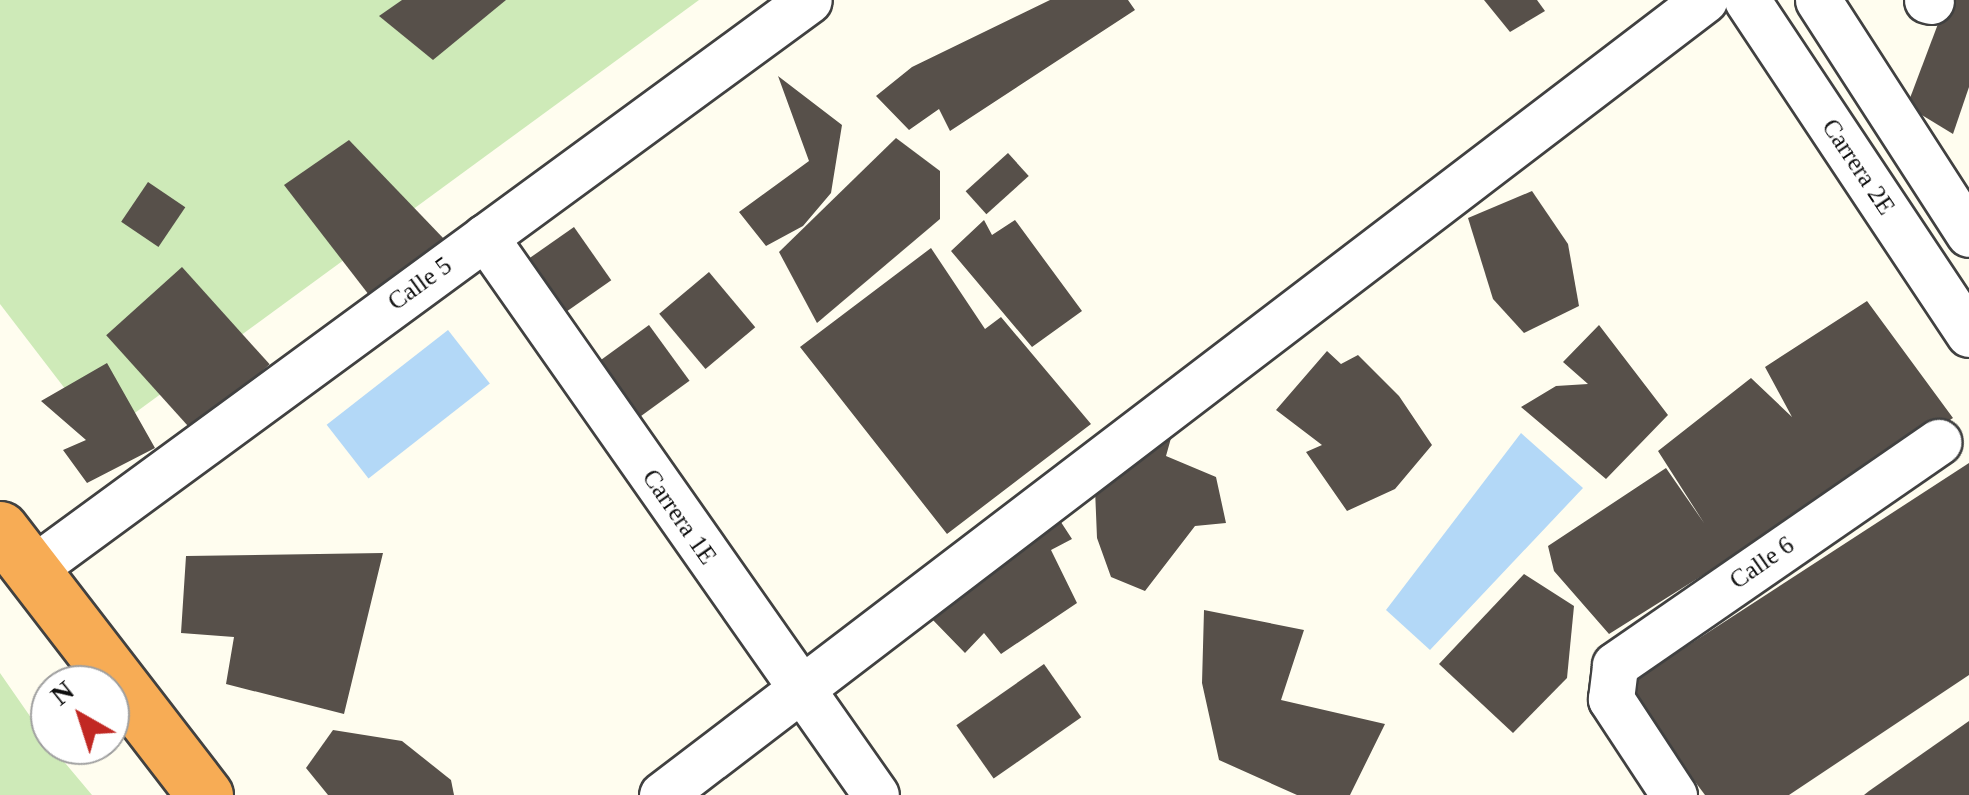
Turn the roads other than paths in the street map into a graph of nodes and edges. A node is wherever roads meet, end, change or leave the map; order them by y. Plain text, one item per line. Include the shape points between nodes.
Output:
1 (810, 0) edge
2 (1704, 0) edge
3 (1747, 0) edge
4 (1818, 0) edge
5 (1919, 161) junction
6 (1969, 178) edge
7 (1969, 234) edge
8 (484, 236) junction
9 (1969, 334) edge
10 (1938, 442) dead end
11 (16, 549) edge
12 (799, 691) junction
13 (205, 795) edge
14 (662, 795) edge
15 (876, 795) edge
16 (1674, 795) edge

1 - 8 street, Calle 5
2 - 12 street
3 - 9 street, Carrera 2E
4 - 5 street
5 - 6 street
5 - 7 street
8 - 11 street, Calle 5
8 - 12 street, Carrera 1E
10 - 16 street, Calle 6 via 1615,664 1611,700
11 - 13 highway
12 - 14 street
12 - 15 street, Carrera 1E

